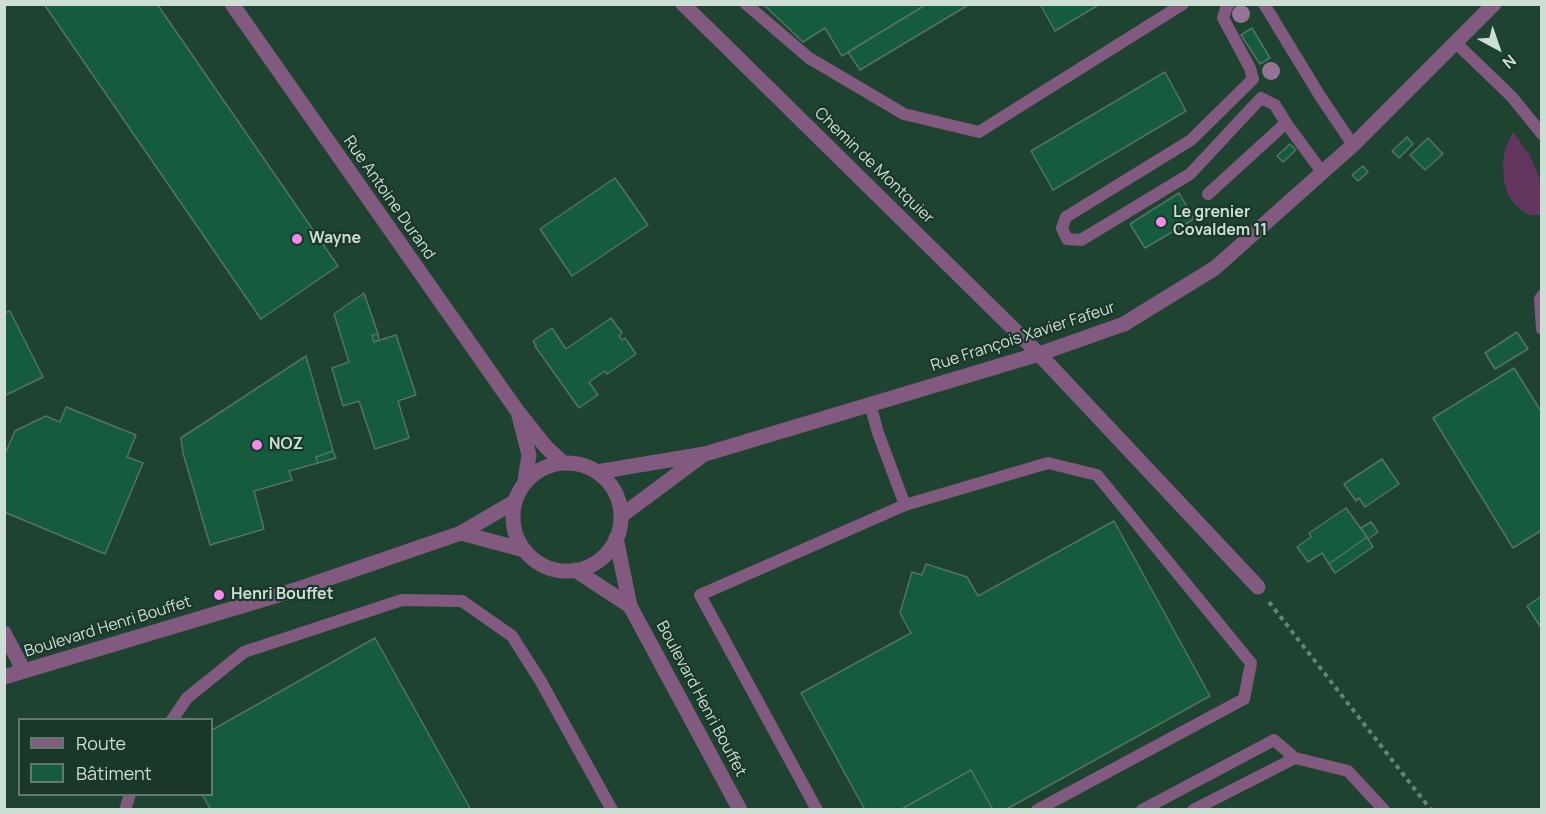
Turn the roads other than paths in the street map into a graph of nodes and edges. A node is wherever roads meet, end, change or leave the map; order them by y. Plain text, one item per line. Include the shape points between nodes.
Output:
1 (232, 4) edge
2 (683, 4) edge
3 (746, 4) edge
4 (1184, 4) edge
5 (1229, 4) edge
6 (1494, 4) edge
7 (1264, 5) edge
8 (1456, 43) junction
9 (1286, 123) junction
10 (1542, 134) edge
11 (1353, 145) junction
12 (1322, 172) junction
13 (1208, 194) dead end
14 (1542, 296) edge
15 (1542, 329) edge
16 (1039, 354) junction
17 (870, 404) junction
18 (518, 412) junction
19 (705, 454) junction
20 (562, 462) junction
21 (597, 472) junction
22 (525, 481) junction
23 (514, 502) junction
24 (905, 505) junction
25 (621, 516) junction
26 (461, 533) junction
27 (616, 538) junction
28 (524, 550) junction
29 (575, 570) junction
30 (1258, 587) road end
31 (630, 606) junction
32 (4, 633) edge
33 (24, 671) junction
34 (4, 677) edge
35 (173, 718) edge
36 (1295, 758) junction
37 (612, 810) edge
38 (740, 810) edge
39 (817, 810) edge
40 (1037, 810) edge
41 (1142, 810) edge
42 (1193, 810) edge
43 (1384, 810) edge

1 - 18 street, Rue Antoine Durand
2 - 16 street, Chemin de Montquier
3 - 4 lane via 809,58 904,114 979,132
5 - 9 lane via 1223,18 1254,79 1191,140 1066,216 1062,228 1067,239 1081,240 1190,174 1261,99 1275,105
6 - 8 street, Rue François Xavier Fafeur
7 - 11 lane
8 - 10 lane via 1512,97
8 - 11 street, Rue François Xavier Fafeur
9 - 12 lane
9 - 13 lane
11 - 12 street, Rue François Xavier Fafeur
12 - 16 street, Rue François Xavier Fafeur via 1215,268 1124,324
14 - 15 lane
16 - 17 street, Rue François Xavier Fafeur
16 - 30 street, Chemin de Montquier
17 - 19 street, Rue François Xavier Fafeur
17 - 24 lane
18 - 20 street, Rue Antoine Durand
18 - 22 street via 529,455
19 - 21 street, Rue François Xavier Fafeur
19 - 25 street, Rue François Xavier Fafeur
20 - 21 street via 580,464
20 - 22 street via 548,465
21 - 25 street via 610,484
22 - 23 street
23 - 26 street, Boulevard Henri Bouffet
23 - 28 street via 512,519
24 - 39 lane via 700,596
24 - 40 lane via 1048,463 1097,476 1251,663 1244,699
25 - 27 street
26 - 28 street
26 - 33 street, Boulevard Henri Bouffet via 295,590
27 - 29 street via 592,564
27 - 31 street, Boulevard Henri Bouffet
28 - 29 street via 547,567
29 - 31 street, Boulevard Henri Bouffet
31 - 38 street, Boulevard Henri Bouffet
32 - 33 street
33 - 34 street, Boulevard Henri Bouffet
35 - 37 lane via 187,698 244,652 402,600 462,601 512,636
36 - 41 lane via 1274,740
36 - 42 lane
36 - 43 lane via 1348,771

